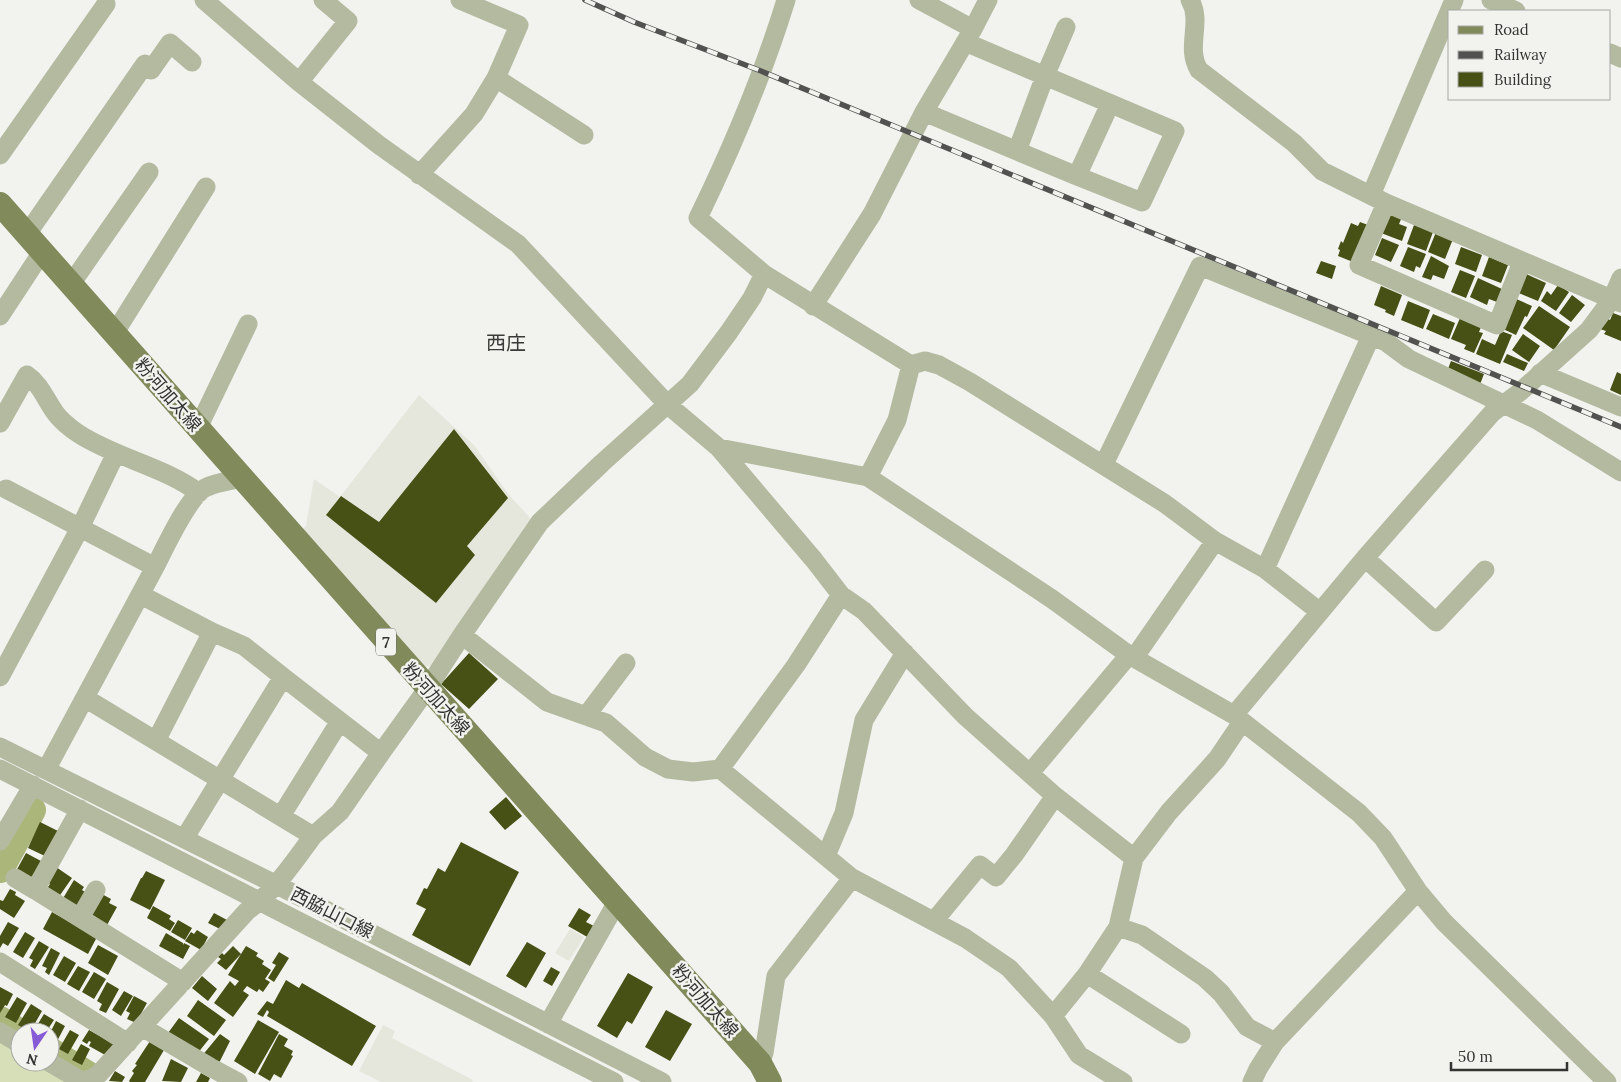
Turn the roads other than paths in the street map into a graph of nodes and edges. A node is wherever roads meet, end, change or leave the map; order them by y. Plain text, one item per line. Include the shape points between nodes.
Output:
1 (204, 0) edge
2 (323, 0) edge
3 (460, 0) edge
4 (786, 0) edge
5 (919, 0) edge
6 (988, 0) edge
7 (1190, 0) edge
8 (1491, 0) edge
9 (106, 4) dead end
10 (1514, 10) edge
11 (1448, 16) edge
12 (1066, 27) dead end
13 (969, 36) junction
14 (192, 62) dead end
15 (1045, 76) junction
16 (496, 78) junction
17 (299, 82) junction
18 (1110, 104) junction
19 (924, 112) junction
20 (584, 135) dead end
21 (1017, 151) junction
22 (0, 155) edge
23 (149, 172) dead end
24 (419, 174) junction
25 (1077, 176) junction
26 (206, 187) dead end
27 (1379, 199) junction
28 (0, 204) edge
29 (34, 243) junction
30 (1522, 262) junction
31 (764, 274) junction
32 (1621, 278) edge
33 (71, 284) junction
34 (1617, 301) edge
35 (813, 306) junction
36 (0, 316) edge
37 (248, 324) dead end
38 (114, 334) junction
39 (1371, 336) junction
40 (911, 365) junction
41 (1540, 373) junction
42 (1504, 404) junction
43 (668, 405) junction
44 (1621, 407) edge
45 (0, 423) edge
46 (198, 428) junction
47 (719, 448) junction
48 (116, 453) junction
49 (1104, 464) junction
50 (1621, 472) edge
51 (868, 477) junction
52 (241, 478) junction
53 (2, 492) edge
54 (199, 493) junction
55 (80, 528) junction
56 (1215, 541) junction
57 (1365, 558) junction
58 (155, 567) junction
59 (1265, 569) junction
60 (1485, 570) dead end
61 (141, 594) junction
62 (841, 595) junction
63 (1320, 612) junction
64 (212, 632) junction
65 (462, 635) junction
66 (905, 653) junction
67 (1132, 656) junction
68 (626, 663) dead end
69 (283, 676) junction
70 (0, 677) edge
71 (427, 689) junction
72 (85, 698) junction
73 (586, 716) junction
74 (1238, 718) junction
75 (340, 721) junction
76 (156, 741) junction
77 (0, 747) edge
78 (381, 753) junction
79 (0, 769) edge
80 (720, 769) junction
81 (46, 770) junction
82 (1030, 774) junction
83 (220, 779) junction
84 (33, 785) junction
85 (1055, 796) junction
86 (80, 809) junction
87 (281, 816) junction
88 (314, 836) junction
89 (184, 839) junction
90 (0, 841) edge
91 (826, 856) junction
92 (1134, 858) junction
93 (15, 878) dead end
94 (852, 878) junction
95 (277, 885) junction
96 (35, 890) junction
97 (96, 890) dead end
98 (1418, 891) junction
99 (260, 902) junction
100 (617, 902) junction
101 (80, 918) junction
102 (934, 921) junction
103 (1118, 927) junction
104 (0, 962) edge
105 (1087, 974) junction
106 (183, 982) junction
107 (1052, 1016) junction
108 (548, 1024) junction
109 (142, 1026) junction
110 (1182, 1034) dead end
111 (1275, 1042) junction
112 (128, 1043) junction
113 (60, 1067) edge
114 (765, 1073) edge
115 (88, 1080) edge
116 (238, 1082) edge
117 (614, 1082) edge
118 (662, 1082) edge
119 (1123, 1082) edge
120 (1252, 1082) edge
121 (1607, 1082) edge

1 - 17 street
2 - 17 street via 348,21
3 - 16 street via 519,25
4 - 31 street via 724,163 698,218
5 - 13 street
6 - 13 street
7 - 27 street via 1195,20 1192,48 1199,70 1294,143 1322,171
8 - 10 street
9 - 22 street
11 - 27 street
12 - 15 street
13 - 15 street
13 - 19 street
14 - 29 street via 170,44 151,70 145,64
15 - 18 street
15 - 21 street
16 - 20 street
16 - 24 street via 474,114
17 - 24 street
18 - 25 street
18 - 25 street via 1175,131 1142,202
19 - 21 street
19 - 35 street via 872,214
21 - 25 street
23 - 33 street
24 - 43 street via 518,244
26 - 38 street
27 - 30 street
27 - 30 street via 1359,265 1497,325
28 - 29 main road, 粉河加太線 / 7
29 - 33 main road, 粉河加太線 / 7
29 - 36 street
30 - 34 street
31 - 35 street
31 - 43 street via 729,332 690,384
32 - 34 street
33 - 38 main road, 粉河加太線 / 7
34 - 41 street
35 - 40 street
37 - 46 street
38 - 46 main road, 粉河加太線 / 7
39 - 42 street via 1386,342 1409,359
39 - 49 street via 1200,266
39 - 59 street
40 - 49 street via 925,360 939,365
40 - 51 street via 897,420
41 - 42 street
41 - 44 street
42 - 50 street via 1537,420
42 - 57 street via 1492,413
43 - 47 street
43 - 65 street via 540,522
45 - 48 street via 27,375 35,380 55,413 78,434
46 - 52 main road, 粉河加太線 / 7
47 - 51 street
47 - 62 street
48 - 54 street via 186,483
48 - 55 street
49 - 56 street
51 - 67 street
52 - 54 street via 207,487
52 - 71 main road, 粉河加太線 / 7
53 - 55 street
54 - 58 street
55 - 58 street
55 - 70 street
56 - 59 street
56 - 67 street
57 - 60 street via 1436,622
57 - 63 street
58 - 61 street
59 - 63 street
61 - 64 street
61 - 72 street
62 - 66 street via 864,611
62 - 80 street via 796,665
63 - 74 street
64 - 69 street via 244,646
64 - 76 street
65 - 71 street
65 - 73 street via 547,702
66 - 82 street via 965,716
66 - 91 street via 864,720 844,813
67 - 74 street
67 - 82 street
68 - 73 street
69 - 75 street
69 - 83 street
71 - 78 street
71 - 100 main road, 粉河加太線 / 7
72 - 76 street
72 - 81 street
73 - 80 street via 606,723 645,757 668,769 693,772
74 - 92 street via 1217,759 1169,812
74 - 98 street via 1358,813 1383,838
75 - 78 street
75 - 87 street
76 - 83 street
77 - 81 street, 西脇山口線
78 - 88 street via 340,812
79 - 84 street, 西脇山口線
80 - 91 street
81 - 89 street, 西脇山口線
82 - 85 street
83 - 87 street
83 - 89 street
84 - 86 street, 西脇山口線
84 - 90 street
85 - 92 street
85 - 102 street via 996,877 980,865
86 - 96 street
86 - 99 street, 西脇山口線
87 - 88 street
88 - 95 street
89 - 95 street, 西脇山口線
91 - 94 street
92 - 103 street
93 - 96 street
94 - 102 street
94 - 114 street via 776,976 764,1053
95 - 99 street
95 - 108 street, 西脇山口線
96 - 101 street
97 - 101 street
98 - 111 street
98 - 121 street via 1474,953
99 - 106 street via 247,911
99 - 117 street, 西脇山口線
100 - 108 street
100 - 114 main road, 粉河加太線 / 7
101 - 106 street
102 - 107 street via 1009,968
103 - 105 street
103 - 111 street via 1142,935 1205,978 1247,1027
104 - 112 street
105 - 107 street
105 - 110 street
106 - 109 street
107 - 119 street via 1079,1055
108 - 118 street, 西脇山口線
109 - 112 street
109 - 116 street
111 - 120 street
112 - 115 street
113 - 115 street

